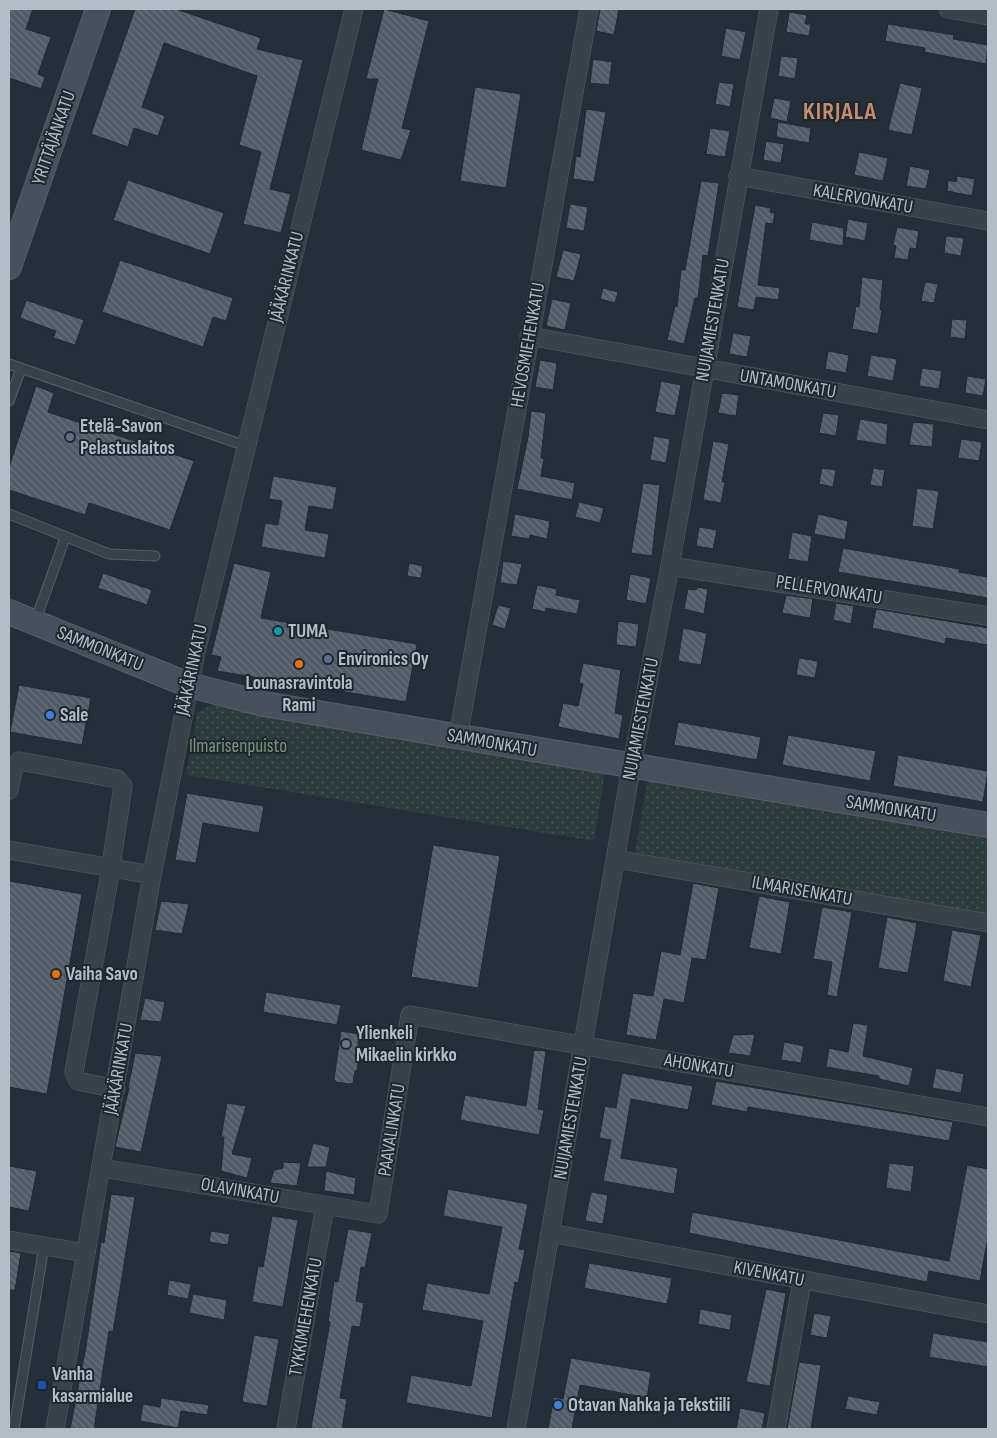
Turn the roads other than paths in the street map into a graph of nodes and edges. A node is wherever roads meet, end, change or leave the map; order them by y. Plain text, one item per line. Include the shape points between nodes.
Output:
1 (98, 9) edge
2 (354, 9) edge
3 (589, 9) edge
4 (769, 9) edge
5 (948, 9) edge
6 (988, 16) edge
7 (738, 176) junction
8 (988, 222) edge
9 (9, 267) edge
10 (529, 336) junction
11 (9, 364) edge
12 (21, 368) junction
13 (705, 368) junction
14 (9, 401) edge
15 (988, 420) edge
16 (246, 446) junction
17 (9, 514) edge
18 (65, 538) junction
19 (155, 556) dead end
20 (670, 566) junction
21 (9, 612) edge
22 (988, 616) edge
23 (35, 622) junction
24 (189, 685) junction
25 (458, 737) junction
26 (631, 767) junction
27 (9, 790) edge
28 (988, 825) edge
29 (13, 854) edge
30 (616, 859) junction
31 (111, 868) junction
32 (152, 875) junction
33 (988, 923) edge
34 (410, 1015) joint
35 (583, 1046) junction
36 (116, 1089) junction
37 (988, 1117) edge
38 (102, 1168) junction
39 (325, 1206) junction
40 (378, 1214) joint
41 (550, 1233) junction
42 (9, 1240) edge
43 (44, 1246) junction
44 (86, 1253) junction
45 (802, 1281) junction
46 (988, 1314) edge
47 (14, 1429) edge
48 (55, 1429) edge
49 (286, 1429) edge
50 (516, 1429) edge
51 (776, 1429) edge

1 - 9 street, YRITTÄJÄNKATU
2 - 16 street, JÄÄKÄRINKATU
3 - 10 street, HEVOSMIEHENKATU
4 - 7 street, NUIJAMIESTENKATU
5 - 6 street
7 - 8 street, KALERVONKATU
7 - 13 street, NUIJAMIESTENKATU
10 - 13 street, UNTAMONKATU
10 - 25 street, HEVOSMIEHENKATU
11 - 12 lane
12 - 14 lane
12 - 16 lane
13 - 15 street, UNTAMONKATU
13 - 20 street, NUIJAMIESTENKATU
16 - 24 street, JÄÄKÄRINKATU
17 - 18 lane
18 - 19 lane via 109,554
18 - 23 lane
20 - 22 street, PELLERVONKATU
20 - 26 street, NUIJAMIESTENKATU
21 - 23 street, SAMMONKATU
23 - 24 street, SAMMONKATU
24 - 25 street, SAMMONKATU via 264,704
24 - 32 street, JÄÄKÄRINKATU
25 - 26 street, SAMMONKATU
26 - 28 street, SAMMONKATU
26 - 30 street, NUIJAMIESTENKATU
27 - 31 street via 14,767 19,761 118,779 123,786
29 - 31 street
30 - 33 street, ILMARISENKATU
30 - 35 street, NUIJAMIESTENKATU
31 - 32 street
31 - 36 street via 74,1072 78,1081
32 - 36 street, JÄÄKÄRINKATU
34 - 35 street, AHONKATU
34 - 40 street, PAAVALINKATU
35 - 37 street, AHONKATU
35 - 41 street, NUIJAMIESTENKATU
36 - 38 street, JÄÄKÄRINKATU
38 - 39 street, OLAVINKATU
38 - 44 street, JÄÄKÄRINKATU
39 - 40 street, OLAVINKATU
39 - 49 street, TYKKIMIEHENKATU
41 - 45 street, KIVENKATU
41 - 50 street, NUIJAMIESTENKATU
42 - 43 street
43 - 44 street
43 - 47 lane
44 - 48 street, JÄÄKÄRINKATU
45 - 46 street, KIVENKATU
45 - 51 street

